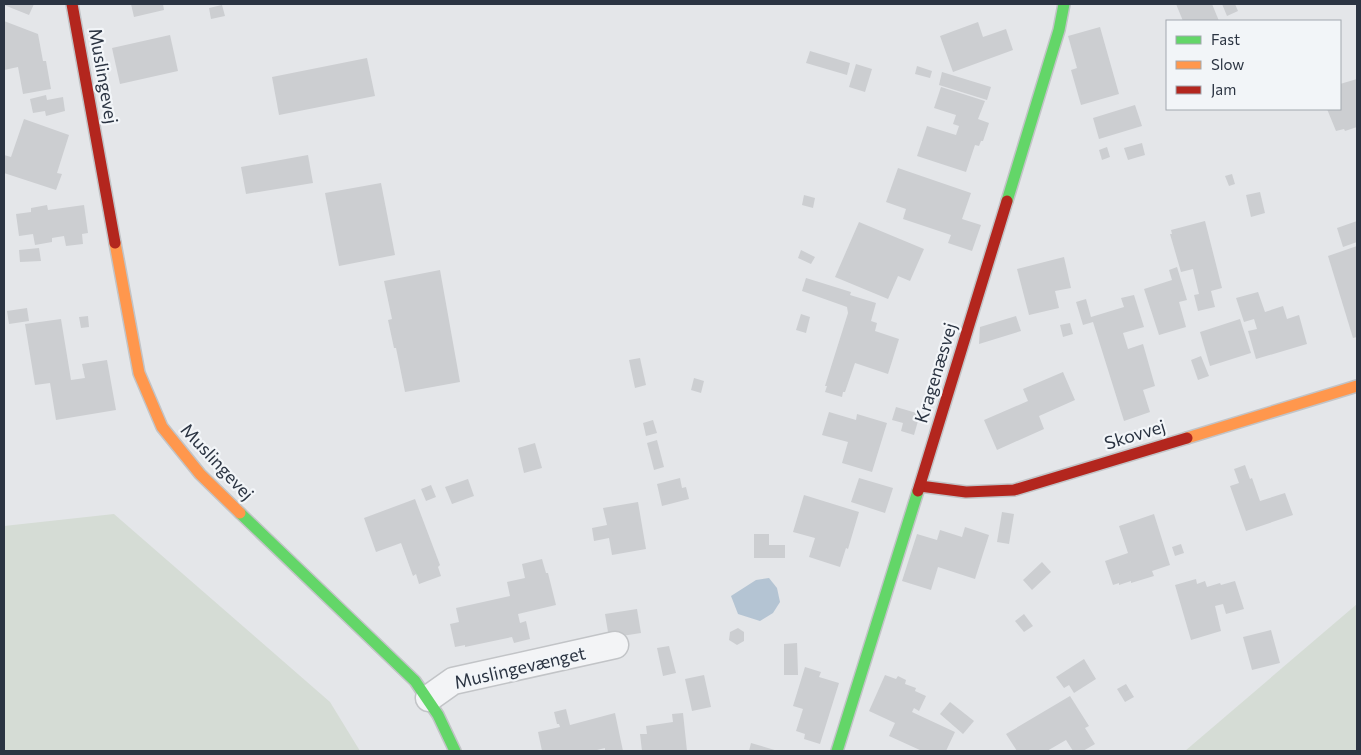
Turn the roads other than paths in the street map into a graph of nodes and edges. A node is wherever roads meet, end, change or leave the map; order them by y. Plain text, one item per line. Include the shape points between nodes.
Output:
1 (72, 4) edge
2 (1064, 4) edge
3 (1357, 386) edge
4 (920, 486) junction
5 (615, 646) dead end
6 (428, 698) junction
7 (455, 751) edge
8 (837, 751) edge

1 - 6 street, Muslingevej via 139,373 162,427 200,474 415,681
2 - 4 street, Kragenæsvej via 1059,30
3 - 4 street, Skovvej via 1014,490 966,492
4 - 8 street, Kragenæsvej
5 - 6 street, Muslingevænget via 453,681
6 - 7 street, Muslingevej

